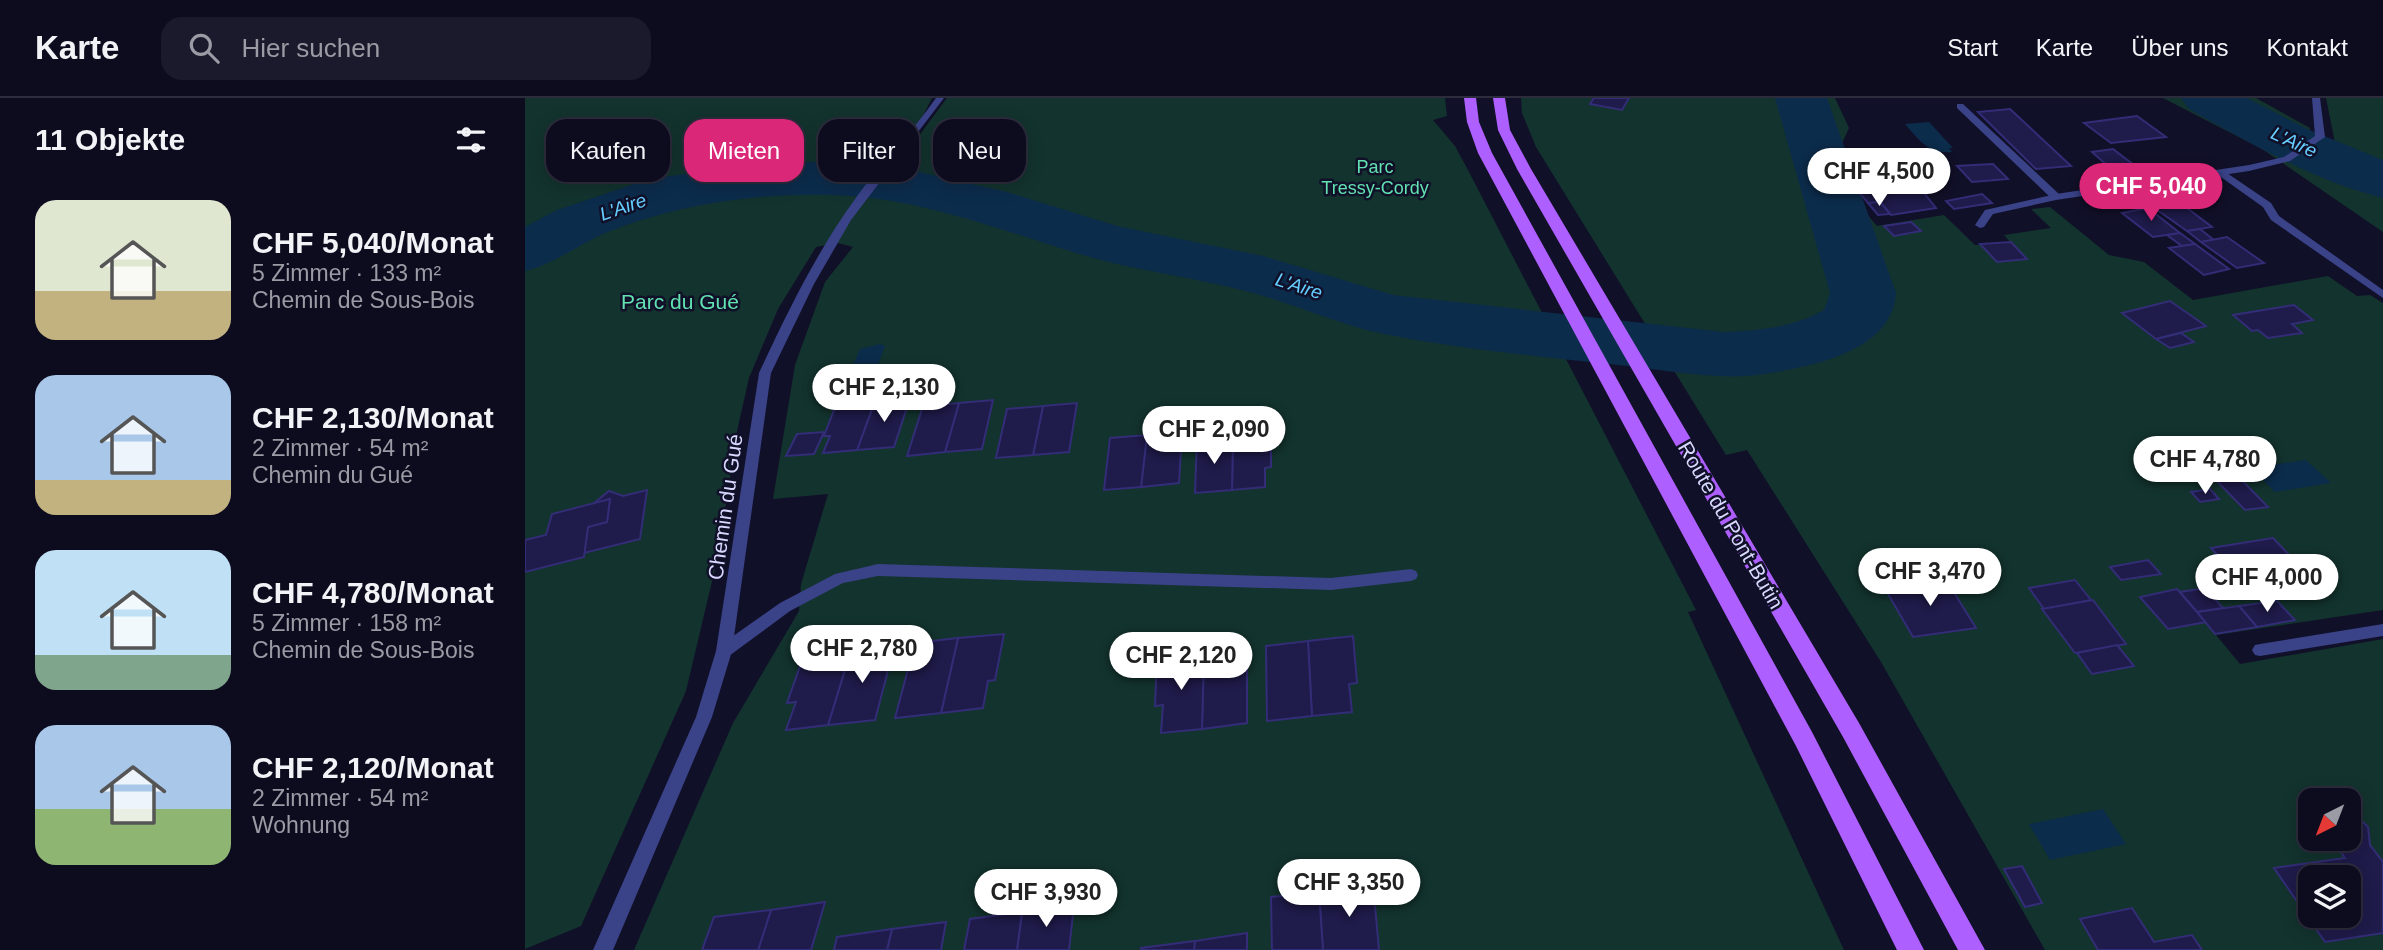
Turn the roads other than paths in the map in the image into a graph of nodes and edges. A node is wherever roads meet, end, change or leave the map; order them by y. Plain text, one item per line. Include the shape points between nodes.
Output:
1 (940, 98) edge
2 (1470, 98) edge
3 (1499, 98) edge
4 (2316, 98) edge
5 (1960, 106) dead end
6 (2221, 173) junction
7 (2056, 197) junction
8 (1980, 225) dead end
9 (2383, 295) edge
10 (1411, 575) dead end
11 (2383, 630) edge
12 (2260, 650) dead end
13 (724, 651) junction
14 (603, 950) edge
15 (1911, 950) edge
16 (1972, 950) edge

1 - 13 street, Chemin du Gué via 828,245 765,373
2 - 15 main road, Route du Pont-Butin via 1485,153 1804,740
3 - 16 main road, Route du Pont-Butin via 1504,130 1524,169 1851,730
4 - 6 street via 2320,136 2287,159
5 - 7 street
6 - 7 street
6 - 9 street
7 - 8 street via 1989,212
10 - 13 street via 1331,584 878,570 840,578 785,607
11 - 12 street
13 - 14 street, Chemin du Gué via 704,717

